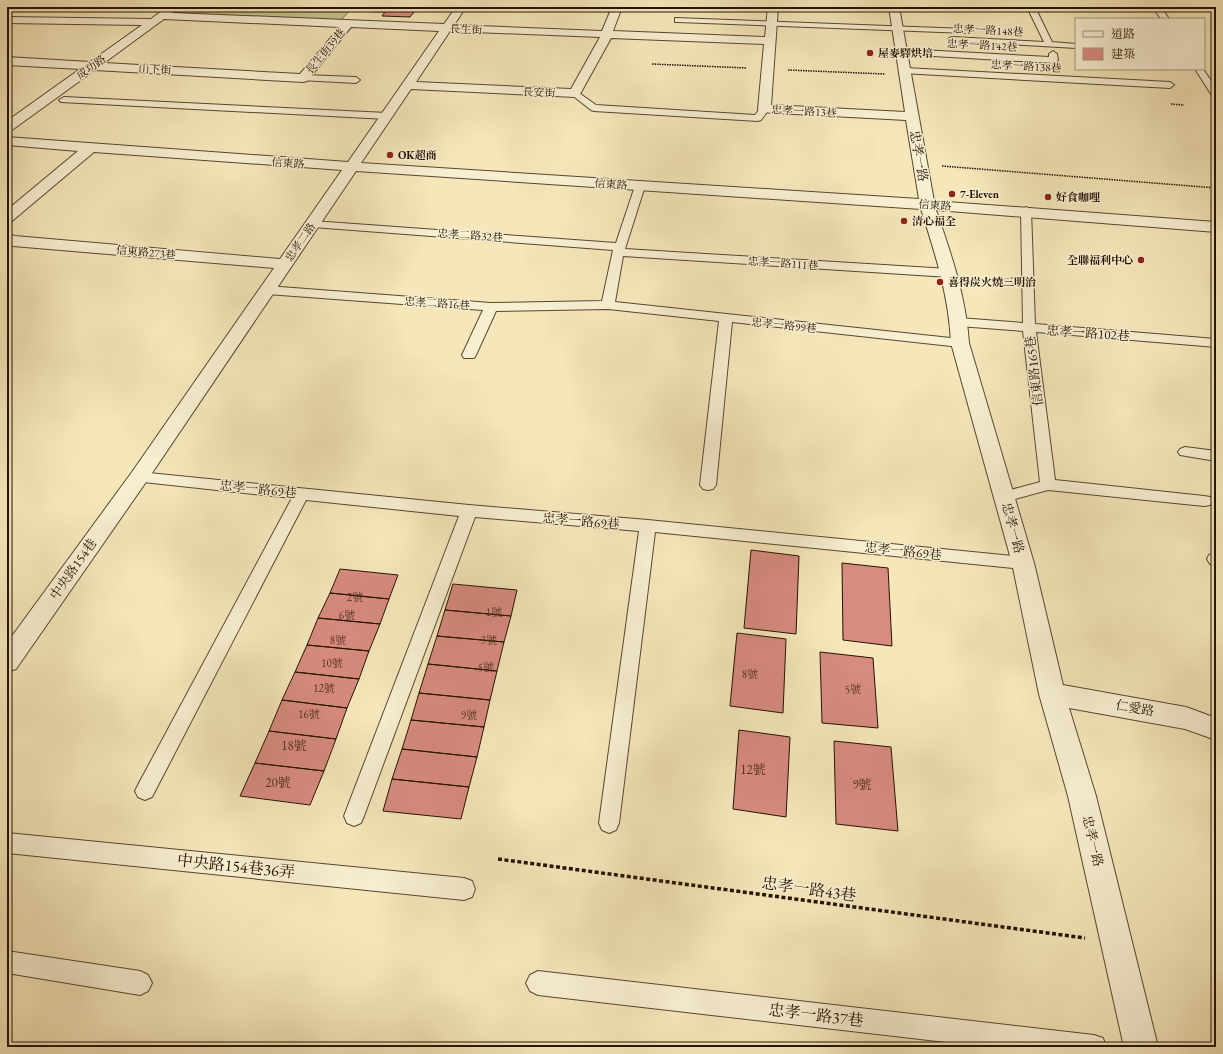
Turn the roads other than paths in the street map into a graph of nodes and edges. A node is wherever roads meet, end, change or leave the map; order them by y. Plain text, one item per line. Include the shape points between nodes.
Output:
1 (174, 7) edge
2 (461, 7) edge
3 (617, 7) edge
4 (773, 7) edge
5 (894, 7) edge
6 (1031, 7) edge
7 (1157, 7) edge
8 (1164, 18) edge
9 (159, 19) junction
10 (7, 20) edge
11 (678, 20) dead end
12 (772, 23) junction
13 (347, 24) junction
14 (447, 28) junction
15 (967, 31) dead end
16 (606, 36) junction
17 (769, 41) junction
18 (1049, 44) junction
19 (1075, 46) edge
20 (901, 47) junction
21 (1053, 54) dead end
22 (7, 61) edge
23 (93, 66) junction
24 (1200, 70) edge
25 (303, 78) junction
26 (356, 80) dead end
27 (408, 85) junction
28 (1170, 85) dead end
29 (575, 93) junction
30 (1216, 95) edge
31 (64, 100) dead end
32 (764, 109) junction
33 (386, 116) junction
34 (912, 116) junction
35 (7, 127) edge
36 (7, 141) edge
37 (90, 148) junction
38 (351, 168) junction
39 (640, 186) junction
40 (927, 204) junction
41 (1026, 210) junction
42 (7, 218) edge
43 (313, 224) junction
44 (1216, 226) edge
45 (7, 239) edge
46 (619, 250) junction
47 (285, 264) junction
48 (949, 273) junction
49 (267, 290) junction
50 (608, 305) junction
51 (491, 307) junction
52 (726, 318) junction
53 (1029, 328) junction
54 (960, 333) junction
55 (1216, 343) edge
56 (469, 355) dead end
57 (1185, 452) dead end
58 (1216, 456) edge
59 (139, 477) junction
60 (708, 484) dead end
61 (1048, 486) junction
62 (302, 493) junction
63 (1004, 497) junction
64 (1204, 501) dead end
65 (469, 511) junction
66 (648, 526) junction
67 (1023, 563) junction
68 (7, 662) edge
69 (1052, 694) junction
70 (1216, 729) edge
71 (145, 791) dead end
72 (354, 816) dead end
73 (609, 823) dead end
74 (7, 843) edge
75 (464, 889) dead end
76 (7, 962) edge
77 (538, 982) dead end
78 (140, 983) dead end
79 (1094, 1047) edge
80 (1141, 1047) edge

1 - 9 street, 成功路
2 - 14 street, 忠孝二路
3 - 16 street
4 - 12 street, 忠孝一路13巷
5 - 20 street, 忠孝一路
6 - 18 lane
7 - 8 lane
9 - 10 street, 長生街
9 - 13 street, 長生街
9 - 23 street, 成功路
11 - 12 lane
12 - 17 street, 忠孝一路13巷
12 - 20 lane
13 - 14 street, 長生街
13 - 25 street, 長生街39巷
14 - 16 street, 長生街
14 - 27 street, 忠孝二路
15 - 20 lane
16 - 17 street, 長生街
16 - 29 street
17 - 32 street, 忠孝一路13巷
18 - 19 lane, 忠孝一路148巷
18 - 20 lane, 忠孝一路148巷 via 943,39
20 - 21 lane, 忠孝一路142巷 via 1054,60
20 - 28 lane, 忠孝一路138巷
20 - 34 street, 忠孝一路
22 - 23 street, 山下街
23 - 25 street, 山下街
23 - 35 street, 成功路
24 - 30 lane
25 - 26 lane
27 - 29 street, 長安街
27 - 33 street, 忠孝二路
29 - 32 lane via 594,108 758,118
31 - 33 lane
32 - 34 street, 忠孝一路13巷
33 - 38 street, 忠孝二路
34 - 40 street, 忠孝一路
36 - 37 street, 信東路
37 - 38 street, 信東路
37 - 42 street
38 - 39 street, 信東路
38 - 43 street, 忠孝二路
39 - 40 street, 信東路
39 - 46 lane
40 - 41 street, 信東路
40 - 48 street, 忠孝一路
41 - 44 street, 信東路
41 - 53 lane, 信東路165巷
43 - 46 lane, 忠孝二路32巷
43 - 47 street, 忠孝二路
45 - 47 street, 信東路273巷
46 - 48 lane, 忠孝一路111巷
46 - 50 lane
47 - 49 street, 忠孝二路
48 - 54 street, 忠孝一路
49 - 51 lane, 忠孝二路16巷
49 - 59 street, 忠孝二路
50 - 51 lane, 忠孝二路16巷
50 - 52 lane, 忠孝一路99巷
51 - 56 lane
52 - 54 lane, 忠孝一路99巷
52 - 60 lane
53 - 54 lane, 忠孝一路102巷
53 - 55 lane, 忠孝一路102巷
53 - 61 lane, 信東路165巷
54 - 63 street, 忠孝一路
57 - 58 lane
59 - 62 lane, 忠孝一路69巷
59 - 68 street, 中央路154巷
61 - 63 lane
61 - 64 lane
62 - 65 lane, 忠孝一路69巷
62 - 71 lane
63 - 67 street, 忠孝一路
65 - 66 lane, 忠孝一路69巷
65 - 72 lane
66 - 67 lane, 忠孝一路69巷
66 - 73 lane
67 - 69 street, 忠孝一路
69 - 70 street, 仁愛路 via 1186,718
69 - 80 street, 忠孝一路 via 1082,796
74 - 75 lane, 中央路154巷36弄
76 - 78 lane
77 - 79 lane, 忠孝一路37巷

